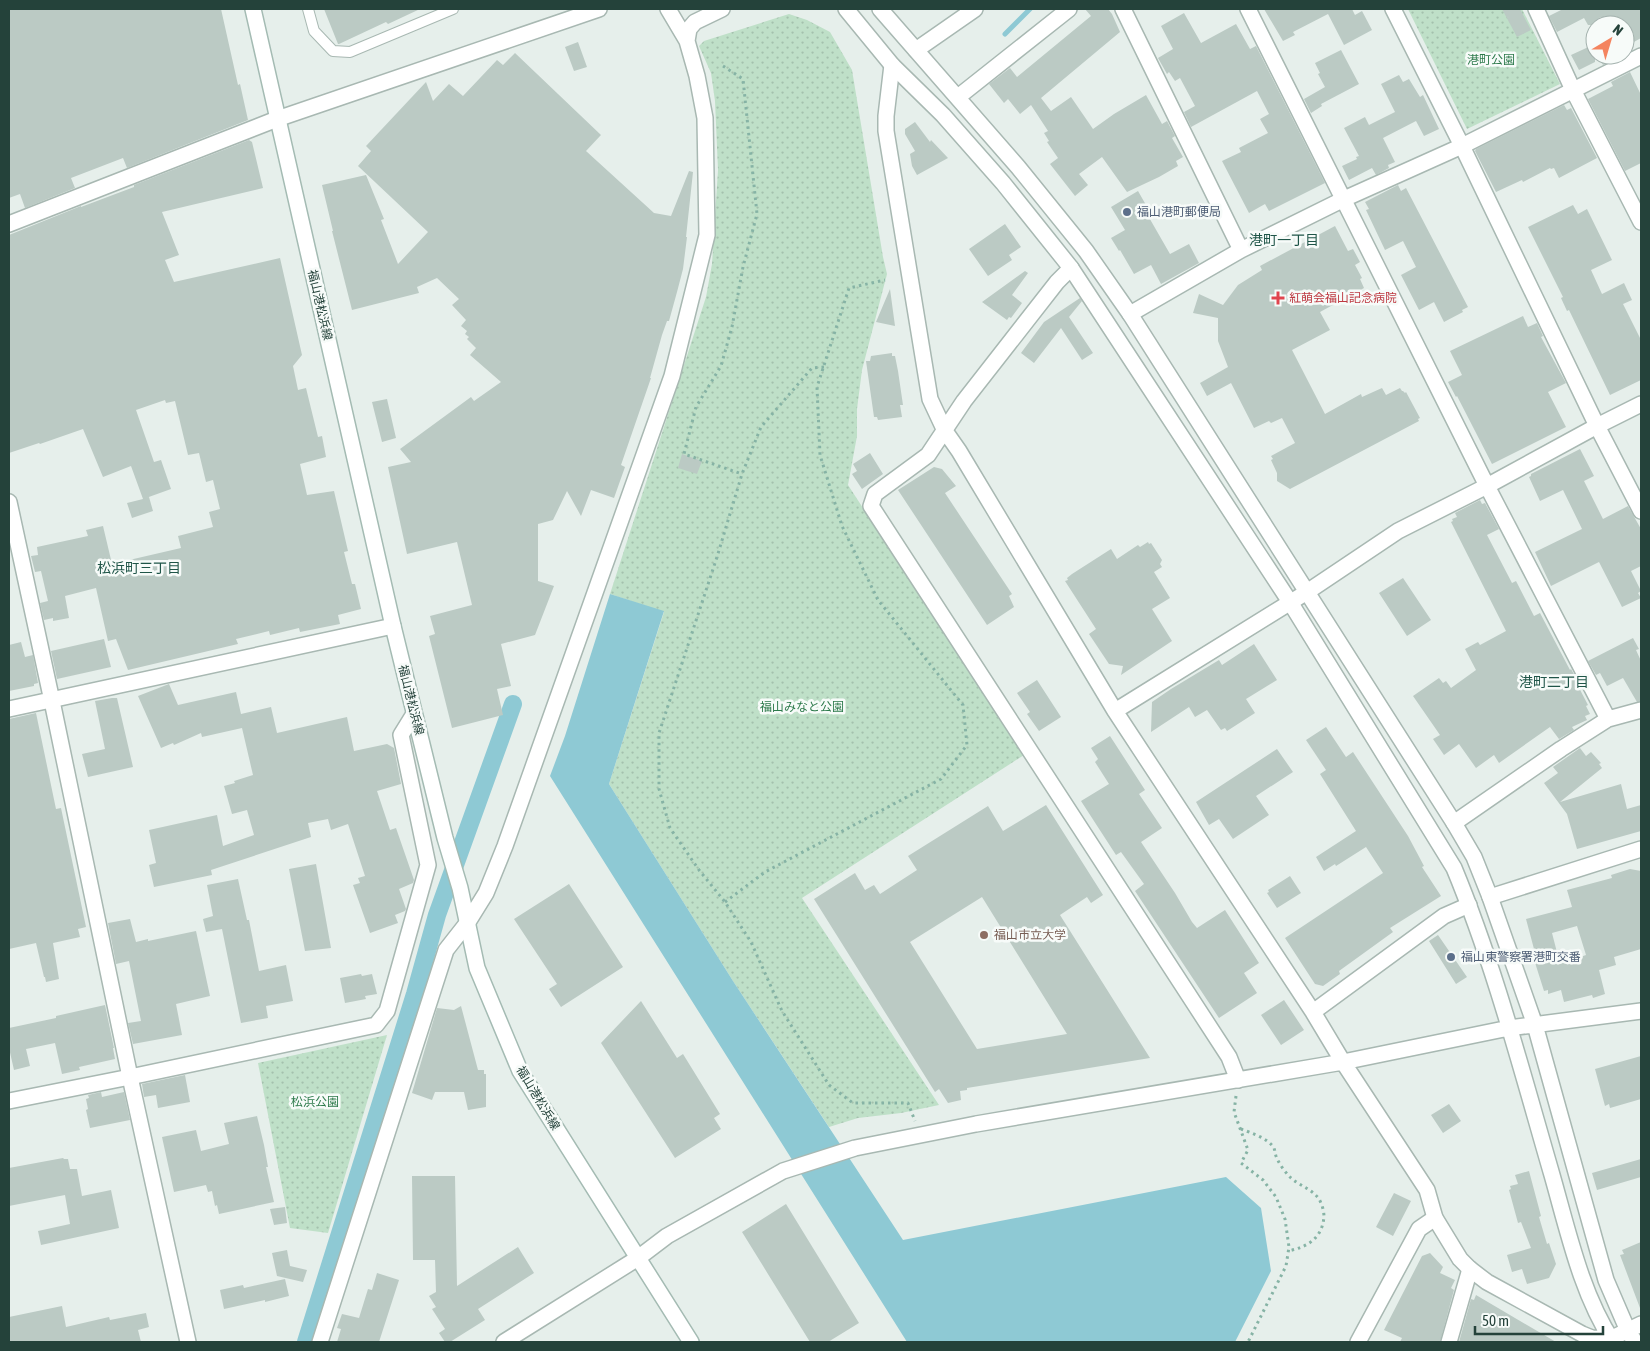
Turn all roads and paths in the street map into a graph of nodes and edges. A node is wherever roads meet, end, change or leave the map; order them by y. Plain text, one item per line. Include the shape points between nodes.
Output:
1 (253, 9) edge
2 (308, 9) edge
3 (453, 9) edge
4 (600, 9) edge
5 (668, 9) edge
6 (722, 9) edge
7 (846, 9) edge
8 (880, 9) edge
9 (975, 9) edge
10 (1069, 9) edge
11 (1123, 9) edge
12 (1248, 9) edge
13 (1393, 9) edge
14 (1536, 9) edge
15 (687, 41) junction
16 (916, 50) junction
17 (1641, 56) edge
18 (892, 65) junction
19 (723, 66) dead end
20 (1573, 90) junction
21 (958, 97) junction
22 (277, 119) junction
23 (1462, 146) junction
24 (1344, 199) junction
25 (1641, 222) edge
26 (9, 224) edge
27 (1241, 250) junction
28 (1071, 268) junction
29 (885, 280) dead end
30 (1130, 314) junction
31 (824, 367) junction
32 (1641, 404) edge
33 (1597, 426) junction
34 (945, 431) junction
35 (742, 474) junction
36 (1487, 486) junction
37 (9, 502) edge
38 (1641, 511) edge
39 (1307, 592) junction
40 (1290, 602) junction
41 (393, 626) junction
42 (52, 701) junction
43 (9, 709) edge
44 (1641, 710) edge
45 (1115, 711) junction
46 (414, 714) junction
47 (1608, 718) junction
48 (1454, 823) junction
49 (1641, 849) edge
50 (1490, 897) junction
51 (725, 902) junction
52 (1469, 905) junction
53 (468, 922) junction
54 (1641, 1011) edge
55 (1313, 1012) junction
56 (1535, 1025) junction
57 (1509, 1028) junction
58 (1343, 1062) junction
59 (130, 1077) junction
60 (1238, 1080) junction
61 (9, 1100) edge
62 (1240, 1129) junction
63 (920, 1133) junction
64 (1435, 1218) junction
65 (1288, 1251) junction
66 (638, 1258) junction
67 (1470, 1269) junction
68 (1635, 1332) edge
69 (1612, 1340) edge
70 (188, 1342) edge
71 (320, 1342) edge
72 (504, 1342) edge
73 (691, 1342) edge
74 (1248, 1342) edge
75 (1358, 1342) edge
76 (1449, 1342) edge

1 - 22 street, 福山港松浜線
2 - 3 lane via 314,31 333,51 350,52
4 - 22 street
5 - 15 street
6 - 15 street via 695,22 689,29
7 - 18 street
8 - 16 street
9 - 16 street
10 - 21 street
11 - 27 street
12 - 24 street
13 - 23 street
14 - 20 street
15 - 53 street via 705,118 707,235 668,386 506,846 486,893
16 - 21 street
17 - 20 street
18 - 28 street via 990,168
18 - 34 street via 886,131 930,399
19 - 35 path via 743,79 757,214 721,366 696,407 684,454
20 - 23 street
20 - 25 street
21 - 30 street via 1086,251
22 - 26 street
22 - 41 street, 福山港松浜線
23 - 24 street
23 - 33 street
24 - 27 street
24 - 36 street
27 - 30 street
28 - 34 street via 964,401
28 - 40 street
29 - 31 path via 849,288
30 - 39 street
31 - 35 path via 812,368 761,427
31 - 51 path via 817,387 820,455 842,526 878,600 963,705 967,745 941,780 765,872
32 - 33 street
33 - 36 street
33 - 38 street
34 - 45 street
34 - 60 street via 928,455 875,494 871,506 1230,1057
35 - 51 path via 659,733 659,789 670,828
36 - 39 street via 1398,531
36 - 47 street
37 - 42 street
39 - 40 street
39 - 48 street
40 - 45 street
40 - 52 street via 1454,868
41 - 42 street
41 - 46 street, 福山港松浜線
42 - 43 street
42 - 59 street
44 - 47 street
45 - 55 street
46 - 53 street, 福山港松浜線
46 - 59 street via 400,735 428,865 387,1011 376,1025
47 - 48 street
48 - 50 street via 1474,857
49 - 50 street
50 - 56 street
51 - 63 path via 751,942 782,1011 829,1085 853,1103 908,1103
52 - 55 street via 1444,916
52 - 57 street
53 - 66 street, 福山港松浜線 via 477,968 520,1071
53 - 71 street via 446,950
54 - 56 street
55 - 58 street
56 - 57 street
56 - 68 street via 1606,1280
57 - 58 street
57 - 69 street via 1585,1287
58 - 60 street
58 - 64 street via 1427,1190
59 - 61 street
59 - 70 street
60 - 62 path via 1234,1112
60 - 63 street
62 - 65 path via 1248,1150 1241,1163 1263,1180 1276,1197 1285,1219
62 - 65 path via 1269,1143 1291,1178 1320,1200 1324,1212 1318,1237 1300,1249
63 - 66 street via 783,1170 666,1236
64 - 67 street via 1460,1259
64 - 75 street via 1419,1229
65 - 74 path via 1286,1266
66 - 72 street
66 - 73 street, 福山港松浜線
67 - 69 street via 1487,1282 1582,1334
67 - 76 street
68 - 69 street

